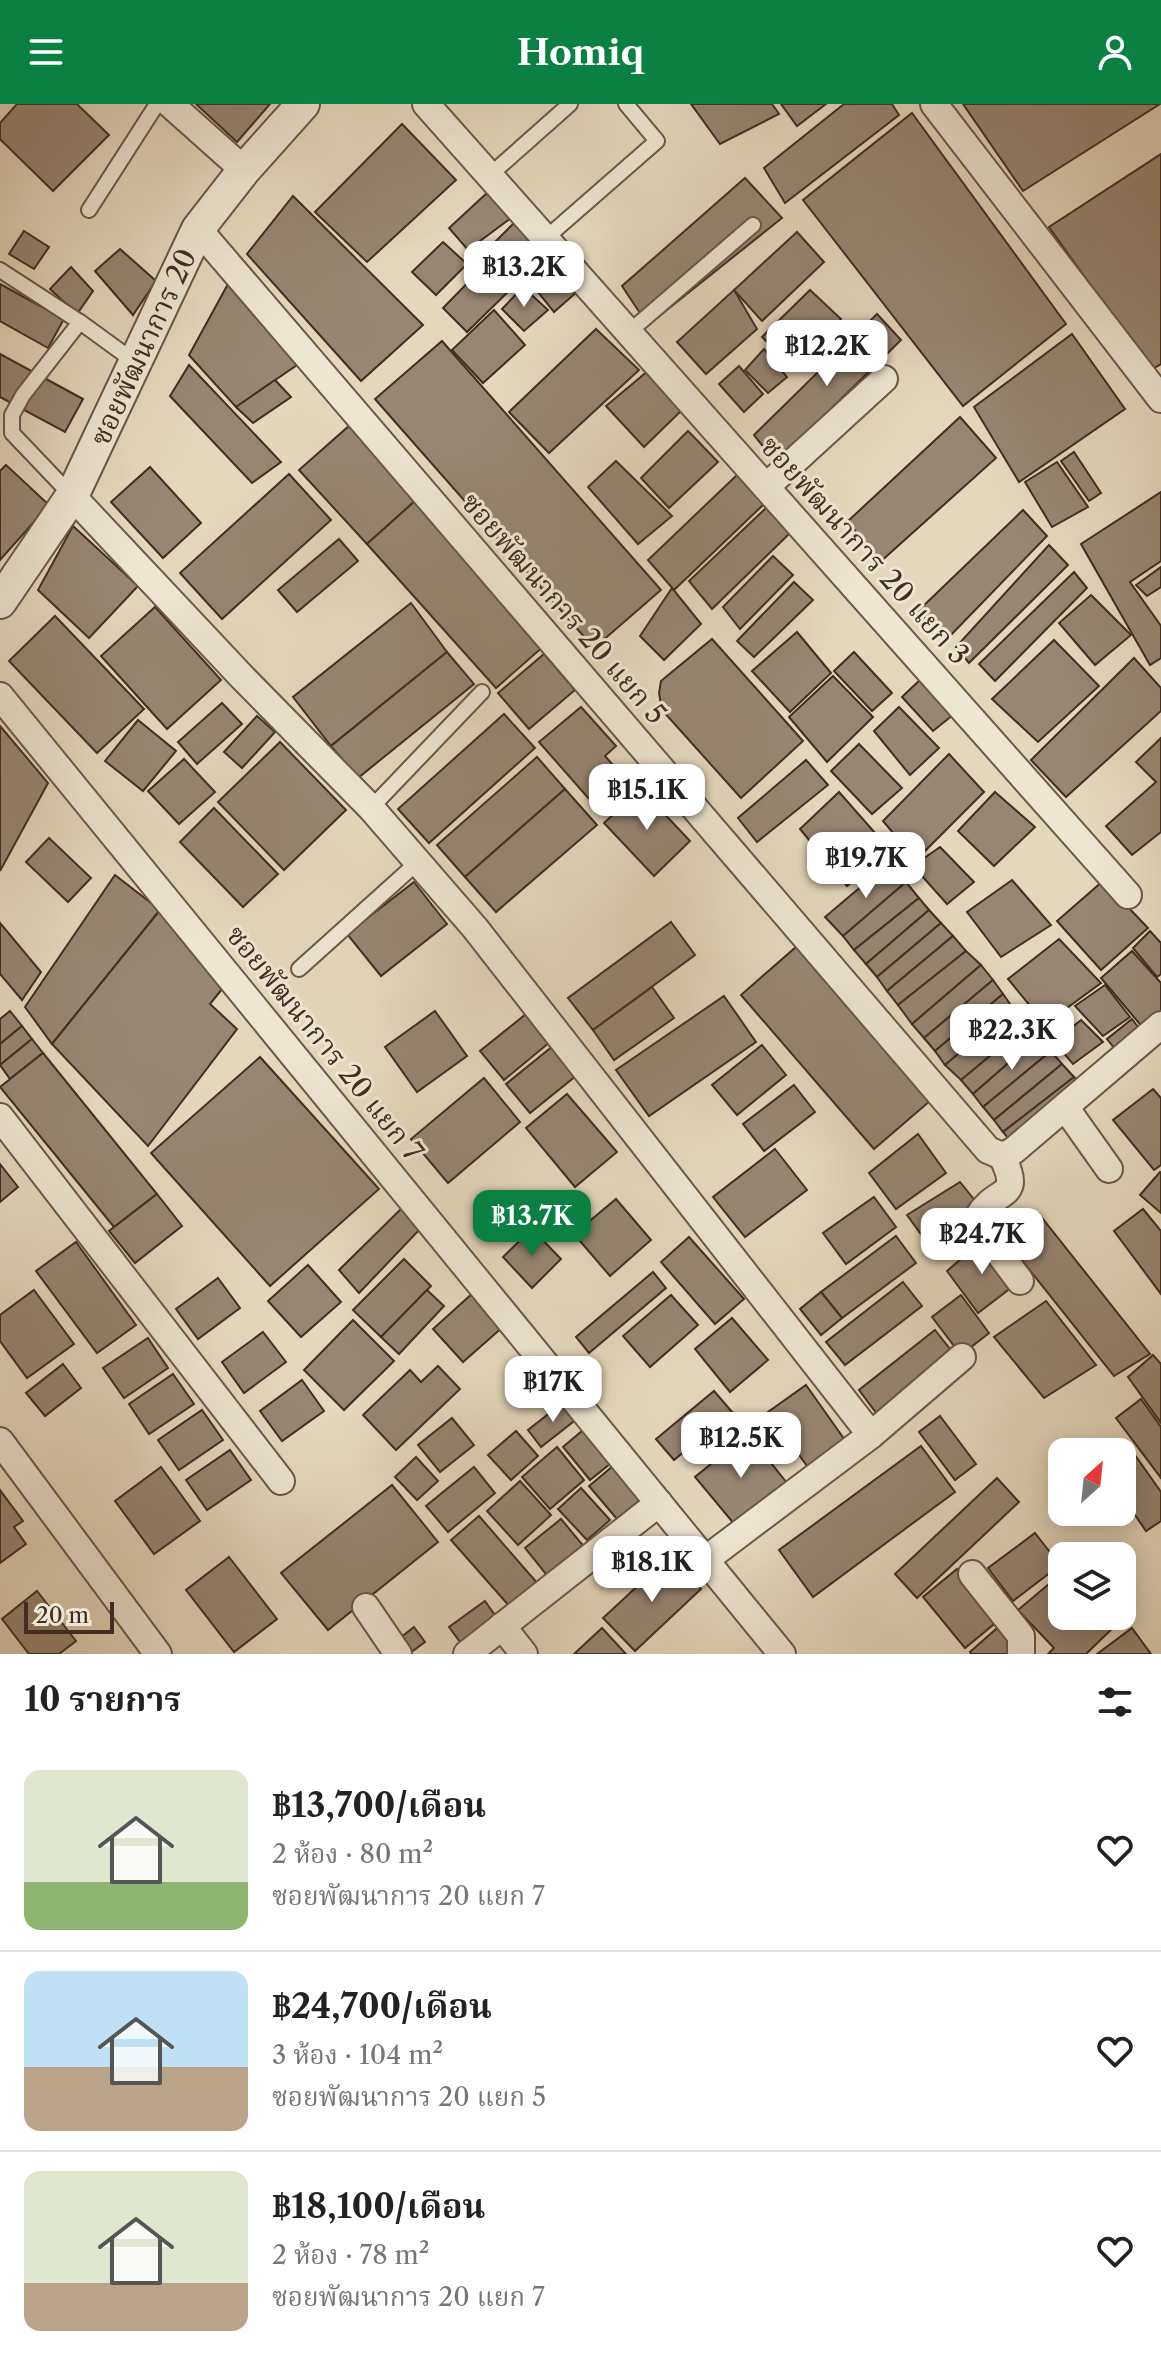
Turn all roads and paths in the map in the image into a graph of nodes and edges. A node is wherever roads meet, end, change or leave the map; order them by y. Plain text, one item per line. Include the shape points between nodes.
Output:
1 (157, 104) edge
2 (170, 104) edge
3 (303, 104) edge
4 (426, 104) edge
5 (570, 104) edge
6 (626, 104) edge
7 (934, 104) edge
8 (244, 170) junction
9 (490, 175) junction
10 (89, 210) dead end
11 (753, 225) dead end
12 (198, 229) junction
13 (546, 238) junction
14 (0, 270) edge
15 (80, 322) junction
16 (629, 332) junction
17 (136, 363) junction
18 (884, 379) dead end
19 (1161, 399) edge
20 (766, 487) junction
21 (72, 496) junction
22 (0, 602) edge
23 (482, 692) dead end
24 (0, 696) edge
25 (371, 808) junction
26 (419, 861) junction
27 (1128, 895) dead end
28 (299, 969) dead end
29 (1161, 1025) edge
30 (1065, 1107) junction
31 (0, 1117) edge
32 (1002, 1156) junction
33 (1109, 1169) dead end
34 (1020, 1281) dead end
35 (962, 1357) dead end
36 (871, 1435) junction
37 (0, 1441) edge
38 (281, 1481) dead end
39 (659, 1503) junction
40 (705, 1560) junction
41 (972, 1574) dead end
42 (366, 1607) dead end
43 (502, 1626) junction
44 (158, 1654) edge
45 (398, 1654) edge
46 (467, 1654) edge
47 (524, 1654) edge
48 (782, 1654) edge
49 (1021, 1654) edge

1 - 10 lane
2 - 8 street
3 - 8 street, ซอยพัฒนาการ 20
4 - 9 street, ซอยพัฒนาการ 20 แยก 3
5 - 9 lane
6 - 13 lane via 657,141
7 - 19 street
8 - 12 street, ซอยพัฒนาการ 20
9 - 13 street, ซอยพัฒนาการ 20 แยก 3
11 - 16 lane
12 - 17 street, ซอยพัฒนาการ 20
12 - 32 street, ซอยพัฒนาการ 20 แยก 5 via 988,1150
13 - 16 street, ซอยพัฒนาการ 20 แยก 3
14 - 15 lane
15 - 17 lane
15 - 21 lane via 12,415 12,433
16 - 20 street, ซอยพัฒนาการ 20 แยก 3
17 - 21 street, ซอยพัฒนาการ 20
18 - 20 street
20 - 27 street, ซอยพัฒนาการ 20 แยก 3
21 - 22 street, ซอยพัฒนาการ 20
21 - 25 street
23 - 25 lane
24 - 39 street, ซอยพัฒนาการ 20 แยก 7
25 - 26 street
26 - 28 lane
26 - 36 street
29 - 30 street
30 - 32 street
30 - 33 street
31 - 38 street
32 - 34 street via 1011,1182 978,1217
35 - 36 street
36 - 40 street
37 - 44 street
39 - 40 street, ซอยพัฒนาการ 20 แยก 7
39 - 43 street
40 - 48 street, ซอยพัฒนาการ 20 แยก 7
41 - 49 street via 1021,1636
42 - 45 street
43 - 46 street
43 - 47 street

